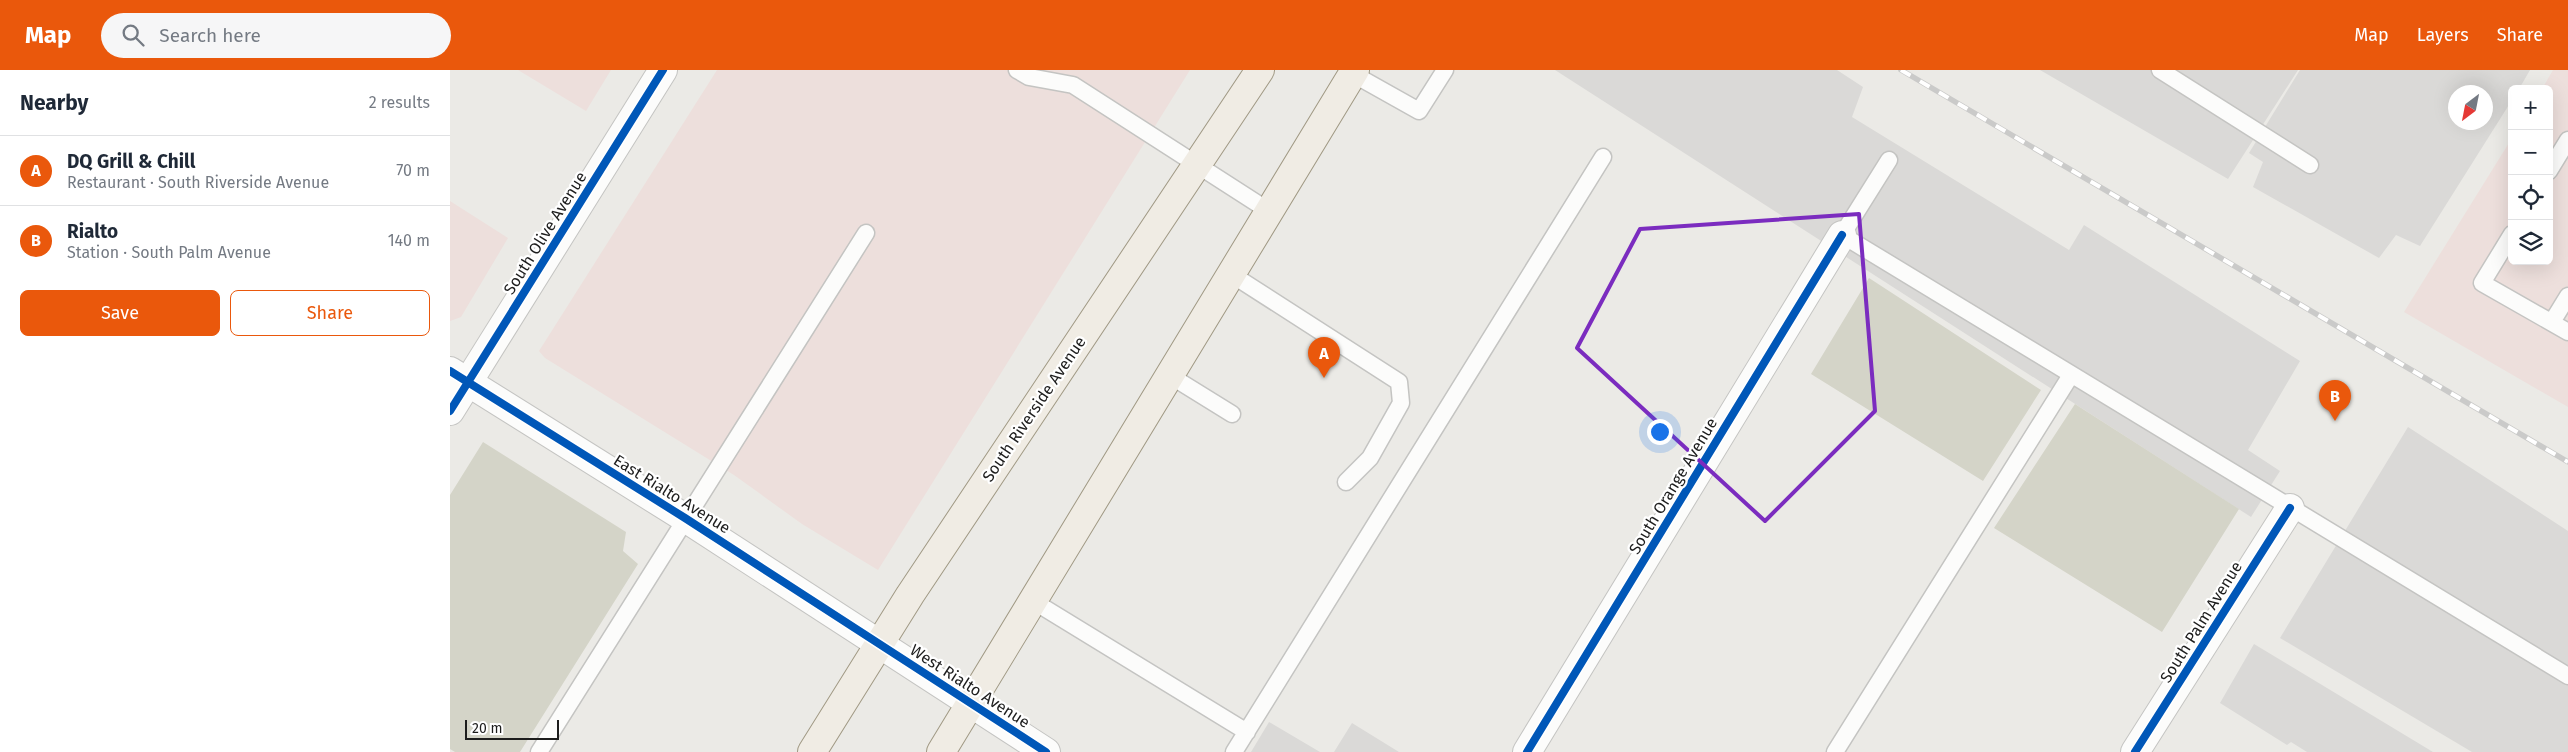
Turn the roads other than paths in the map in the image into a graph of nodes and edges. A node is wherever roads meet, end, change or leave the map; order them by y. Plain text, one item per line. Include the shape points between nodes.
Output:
1 (663, 70) edge
2 (1017, 70) edge
3 (1260, 70) edge
4 (1445, 70) edge
5 (2160, 70) edge
6 (1354, 72) edge
7 (2568, 140) edge
8 (1603, 156) dead end
9 (1889, 160) dead end
10 (2553, 164) edge
11 (1197, 165) junction
12 (2310, 165) dead end
13 (1269, 211) junction
14 (866, 233) dead end
15 (1842, 235) junction
16 (2508, 241) edge
17 (1231, 274) junction
18 (2568, 296) edge
19 (2552, 322) junction
20 (2568, 332) edge
21 (1169, 375) junction
22 (2071, 375) junction
23 (459, 377) edge
24 (450, 411) edge
25 (1232, 414) dead end
26 (1346, 482) dead end
27 (2290, 508) junction
28 (685, 518) junction
29 (1033, 601) junction
30 (879, 643) junction
31 (2568, 676) edge
32 (971, 705) junction
33 (1247, 732) junction
34 (539, 752) edge
35 (812, 752) edge
36 (941, 752) edge
37 (1046, 752) edge
38 (1234, 752) edge
39 (1527, 752) edge
40 (1835, 752) edge
41 (2135, 752) edge

1 - 23 street, South Olive Avenue
2 - 11 lane via 1029,77 1074,85
3 - 11 main road, South Riverside Avenue
4 - 6 lane via 1419,111
5 - 12 lane
6 - 13 main road
7 - 10 lane
8 - 33 lane
9 - 15 lane
11 - 13 lane
11 - 30 main road, South Riverside Avenue
13 - 17 main road
14 - 28 lane
15 - 22 lane
15 - 39 street, South Orange Avenue
16 - 19 lane via 2482,283
17 - 21 main road
17 - 26 lane via 1399,382 1401,403 1370,458
18 - 19 lane
19 - 20 lane
21 - 25 lane
21 - 29 main road
22 - 27 lane
22 - 40 lane
23 - 24 street, South Olive Avenue
23 - 28 street, East Rialto Avenue
27 - 31 lane
27 - 41 street, South Palm Avenue
28 - 30 street, East Rialto Avenue
28 - 34 lane
29 - 32 main road
29 - 33 lane
30 - 32 street, West Rialto Avenue
30 - 35 main road, South Riverside Avenue
32 - 36 main road
32 - 37 street, West Rialto Avenue
33 - 38 lane

